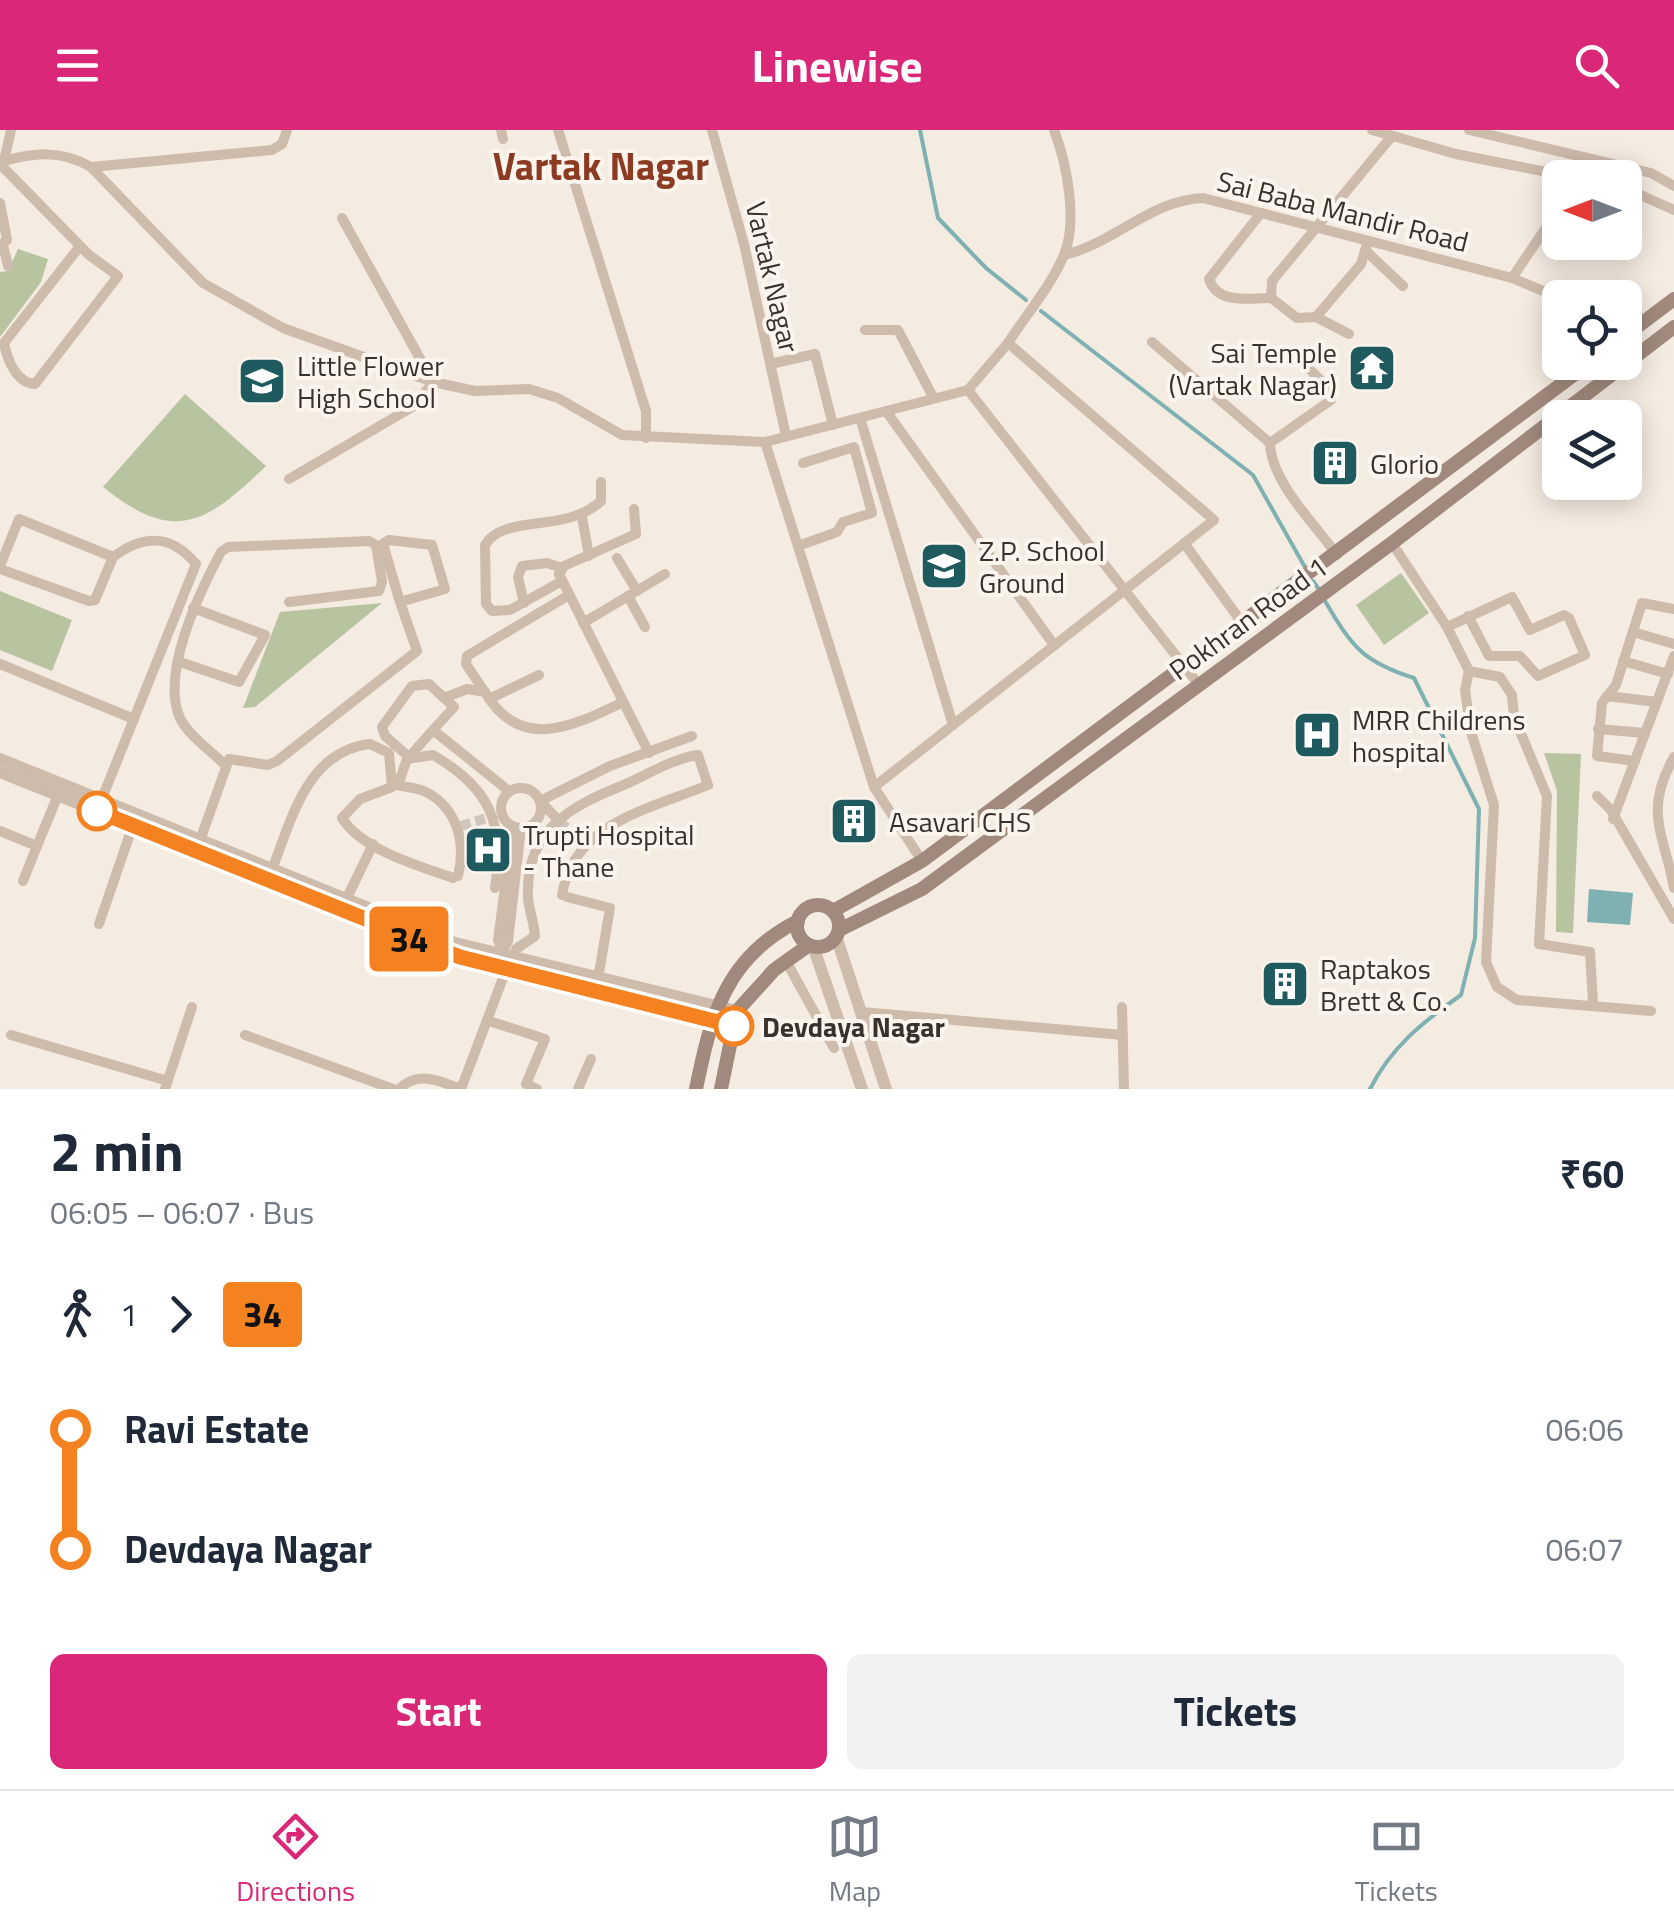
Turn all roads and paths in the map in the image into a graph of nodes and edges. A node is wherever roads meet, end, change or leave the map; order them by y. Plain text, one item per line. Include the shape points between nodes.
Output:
1 (12, 130) edge
2 (287, 130) edge
3 (558, 130) edge
4 (712, 130) edge
5 (1054, 130) edge
6 (1372, 130) edge
7 (1468, 130) edge
8 (1392, 136) junction
9 (1, 163) edge
10 (91, 167) junction
11 (1542, 171) edge
12 (1674, 186) edge
13 (1642, 196) edge
14 (0, 203) edge
15 (1674, 210) edge
16 (1261, 213) junction
17 (342, 218) dead end
18 (1314, 226) junction
19 (1542, 233) edge
20 (2, 246) edge
21 (80, 246) junction
22 (1367, 246) junction
23 (1064, 255) junction
24 (8, 266) dead end
25 (1512, 278) junction
26 (1403, 286) dead end
27 (1542, 290) edge
28 (1271, 298) junction
29 (1674, 299) edge
30 (1316, 317) junction
31 (1642, 321) edge
32 (1674, 327) edge
33 (865, 330) dead end
34 (1349, 334) dead end
35 (1152, 342) dead end
36 (1008, 343) junction
37 (770, 364) junction
38 (1304, 364) dead end
39 (1567, 380) edge
40 (433, 382) junction
41 (1564, 382) junction
42 (968, 390) junction
43 (934, 397) junction
44 (1576, 400) edge
45 (1582, 400) edge
46 (886, 412) junction
47 (860, 418) junction
48 (833, 425) junction
49 (1542, 430) edge
50 (786, 436) junction
51 (646, 438) junction
52 (765, 442) junction
53 (868, 443) junction
54 (1270, 443) junction
55 (854, 447) junction
56 (803, 462) dead end
57 (289, 480) dead end
58 (601, 482) dead end
59 (634, 509) dead end
60 (888, 509) junction
61 (872, 513) junction
62 (582, 517) junction
63 (1392, 543) junction
64 (1184, 544) junction
65 (798, 546) junction
66 (588, 556) junction
67 (1337, 556) junction
68 (113, 557) junction
69 (617, 558) dead end
70 (0, 567) edge
71 (562, 568) junction
72 (665, 574) dead end
73 (562, 581) junction
74 (1124, 590) junction
75 (632, 593) junction
76 (569, 595) junction
77 (289, 602) dead end
78 (400, 602) junction
79 (524, 603) junction
80 (193, 608) junction
81 (1674, 609) edge
82 (1468, 616) junction
83 (583, 623) junction
84 (1243, 624) junction
85 (645, 627) dead end
86 (1447, 627) junction
87 (1632, 632) junction
88 (1674, 644) edge
89 (1054, 645) junction
90 (1674, 656) edge
91 (1623, 661) junction
92 (180, 662) junction
93 (0, 664) edge
94 (1185, 668) junction
95 (1469, 670) junction
96 (1668, 674) junction
97 (539, 675) dead end
98 (1198, 685) junction
99 (487, 696) junction
100 (1607, 696) junction
101 (444, 698) junction
102 (623, 702) junction
103 (1657, 702) junction
104 (134, 718) junction
105 (953, 725) junction
106 (1598, 728) junction
107 (433, 730) junction
108 (1645, 733) junction
109 (692, 736) dead end
110 (649, 753) junction
111 (1674, 757) edge
112 (0, 759) edge
113 (1635, 760) junction
114 (224, 764) junction
115 (0, 772) edge
116 (1662, 785) junction
117 (874, 787) junction
118 (509, 791) junction
119 (1674, 792) edge
120 (58, 795) junction
121 (1597, 796) dead end
122 (101, 801) junction
123 (540, 802) junction
124 (1613, 819) junction
125 (559, 820) junction
126 (133, 825) junction
127 (517, 827) junction
128 (0, 831) edge
129 (373, 844) junction
130 (37, 846) junction
131 (198, 846) junction
132 (922, 861) junction
133 (269, 875) junction
134 (23, 882) dead end
135 (495, 888) dead end
136 (1674, 888) edge
137 (344, 905) junction
138 (833, 911) junction
139 (1674, 919) edge
140 (798, 921) junction
141 (100, 924) dead end
142 (838, 933) junction
143 (811, 946) junction
144 (505, 953) junction
145 (786, 962) junction
146 (596, 986) junction
147 (1593, 1004) junction
148 (192, 1007) dead end
149 (1122, 1007) dead end
150 (1651, 1011) dead end
151 (862, 1012) junction
152 (715, 1014) junction
153 (736, 1019) junction
154 (489, 1022) junction
155 (245, 1035) dead end
156 (11, 1036) dead end
157 (1123, 1036) junction
158 (834, 1048) dead end
159 (591, 1058) dead end
160 (166, 1085) edge
161 (396, 1089) edge
162 (461, 1089) edge
163 (537, 1089) edge
164 (578, 1089) edge
165 (696, 1089) edge
166 (721, 1089) edge
167 (862, 1089) edge
168 (886, 1089) edge
169 (1124, 1089) edge

1 - 9 street
2 - 10 street via 272,150
3 - 51 street via 646,411
4 - 37 street, Vartak Nagar
5 - 23 street via 1067,191
6 - 8 street
7 - 12 street via 1650,173
8 - 11 street
8 - 18 street
9 - 10 street via 54,153
9 - 21 street
10 - 40 street via 203,282 284,328
13 - 15 street
14 - 20 street via 7,240
16 - 18 street, Sai Baba Mandir Road
16 - 23 street, Sai Baba Mandir Road via 1187,198 1158,208 1102,244
16 - 28 street via 1208,278 1228,298
17 - 40 street
18 - 22 street, Sai Baba Mandir Road
18 - 28 street via 1272,282
19 - 25 street
20 - 24 street
21 - 21 street via 118,282 34,384 27,384 4,344
22 - 25 street, Sai Baba Mandir Road
22 - 26 street
22 - 30 street via 1361,264
23 - 36 street
25 - 27 street, Sai Baba Mandir Road
28 - 30 street via 1297,318
29 - 31 main road
30 - 34 street
32 - 45 main road, Pokhran Road 1
33 - 43 street via 898,330
35 - 54 street
36 - 42 street
36 - 64 street via 1214,520
37 - 48 street via 815,354
37 - 50 street, Vartak Nagar
38 - 54 street via 1332,391 1330,400
39 - 41 main road, Pokhran Road 1
40 - 51 street via 475,391 529,389 622,435
40 - 57 street via 414,406
41 - 44 street
41 - 67 main road, Pokhran Road 1
42 - 43 street
42 - 74 street
43 - 46 street
46 - 47 street
46 - 89 street
47 - 48 street
47 - 53 street
48 - 50 street
49 - 63 main road, Pokhran Road 1
50 - 52 street
51 - 52 street
52 - 65 street
53 - 55 street
53 - 60 street
54 - 67 street via 1284,483
55 - 56 street
55 - 61 street
58 - 62 street via 602,501
59 - 66 street via 636,534
60 - 61 street
60 - 105 street
61 - 65 street
62 - 66 street
62 - 79 street via 490,536 483,568 486,604 496,611
63 - 86 street
63 - 98 main road, Pokhran Road 1
64 - 74 street
64 - 84 street
65 - 117 street
66 - 71 street
67 - 84 main road, Pokhran Road 1
68 - 70 street via 89,601
68 - 70 street via 19,519
68 - 104 street via 147,538 183,549 196,564
69 - 75 street
71 - 73 street
71 - 79 street via 522,566
72 - 75 street
73 - 76 street
73 - 79 street
74 - 89 street
74 - 94 street
75 - 83 street
75 - 85 street
76 - 83 street
76 - 99 street via 467,656
77 - 80 street via 379,591 376,545 228,547
78 - 78 street via 444,589 432,545 383,544
78 - 114 street via 417,650 277,761 238,757
80 - 92 street
80 - 92 street via 265,634 239,682
81 - 87 street via 1642,603
82 - 82 street via 1512,597 1530,630 1569,618 1585,655 1538,676 1520,656 1489,656
82 - 86 street
83 - 102 street
84 - 94 main road, Pokhran Road 1
86 - 95 street
87 - 88 street
87 - 91 street
89 - 105 street
90 - 96 street
91 - 96 street
91 - 100 street
92 - 114 street via 175,688 181,721
93 - 104 street
94 - 98 street
94 - 132 main road, Pokhran Road 1
95 - 147 street via 1500,677 1512,695 1514,717 1547,796 1539,944 1590,952
95 - 147 street via 1471,732 1494,806 1486,962 1497,987 1517,1000
96 - 103 street
97 - 99 street
98 - 142 main road, Pokhran Road 1 via 922,888
99 - 101 street via 467,689
99 - 102 street via 496,712 520,727 545,730 574,725
100 - 103 street
100 - 106 street
101 - 107 street via 454,707
101 - 107 street via 429,684 412,686 382,727 409,757
102 - 110 street
103 - 108 street
104 - 122 street
105 - 117 street
106 - 108 street
106 - 113 street via 1598,756
107 - 118 street
108 - 113 street
109 - 110 street
110 - 123 street
111 - 116 street
112 - 122 street
113 - 124 street
114 - 131 street
115 - 120 street
116 - 119 street
116 - 136 street via 1655,820
117 - 132 street
118 - 123 street via 528,788
118 - 127 street via 497,814
120 - 126 street
120 - 130 street
121 - 124 street
122 - 131 street
123 - 125 street
123 - 127 street via 538,820
124 - 139 street
125 - 144 street via 530,866 535,936
125 - 146 street via 592,798 698,756 708,785 583,842 564,896 610,908
126 - 131 street
126 - 141 street
127 - 144 street
128 - 130 street
129 - 133 street via 342,818 360,799 392,787 388,753 370,744 335,756 316,772
129 - 135 street via 456,878 459,827 426,792 398,785 406,759 433,755 480,794 500,843
129 - 137 street
130 - 134 street
131 - 133 street
132 - 138 main road, Pokhran Road 1
133 - 137 street
137 - 144 street
138 - 140 main road via 814,905
138 - 142 main road
140 - 143 main road via 798,932
140 - 152 main road via 775,932 730,976
142 - 143 main road via 826,946
142 - 151 street
143 - 145 main road
143 - 167 street
144 - 146 street
144 - 154 street
145 - 153 main road via 752,990
145 - 158 street
146 - 152 street
147 - 150 street
148 - 160 street
149 - 157 street
151 - 157 street
151 - 168 street
152 - 153 street
152 - 165 main road
153 - 166 main road
154 - 162 street
154 - 163 street via 544,1039 526,1084
155 - 161 street
156 - 160 street
157 - 169 street
159 - 164 street
161 - 162 street via 426,1078

